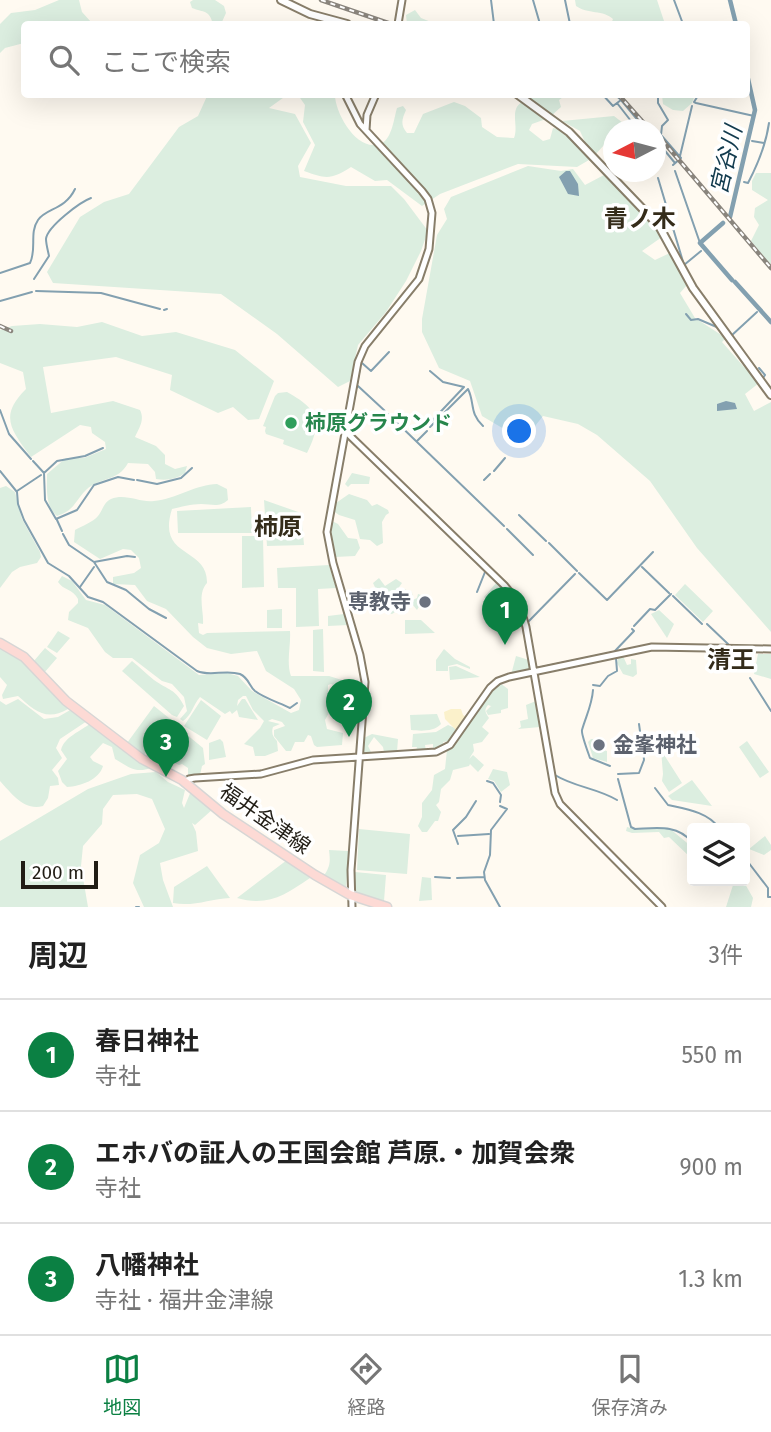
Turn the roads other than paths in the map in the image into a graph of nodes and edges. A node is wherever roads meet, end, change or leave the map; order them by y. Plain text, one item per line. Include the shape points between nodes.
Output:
1 (281, 0) edge
2 (402, 0) edge
3 (326, 21) edge
4 (399, 21) edge
5 (347, 98) edge
6 (374, 98) edge
7 (522, 98) edge
8 (366, 130) junction
9 (771, 395) edge
10 (345, 431) junction
11 (0, 643) edge
12 (771, 649) edge
13 (533, 672) junction
14 (359, 757) junction
15 (185, 783) junction
16 (351, 895) junction
17 (352, 907) edge
18 (387, 907) edge
19 (662, 907) edge

1 - 3 main road
2 - 4 street
5 - 8 street
6 - 8 street
7 - 9 main road via 569,132 659,226 693,288
8 - 10 street via 428,199 433,223 419,279 365,346 358,362
10 - 13 street via 511,593 523,615
10 - 14 street via 327,532 363,671
11 - 15 main road, 福井金津線 via 24,657 82,714 142,759
12 - 13 street via 652,646
13 - 14 street via 498,681 450,745 441,750
13 - 19 street via 560,804
14 - 15 street via 313,760 261,774 189,778
14 - 16 street
15 - 16 main road, 福井金津線 via 251,833
16 - 17 street
16 - 18 main road, 福井金津線

